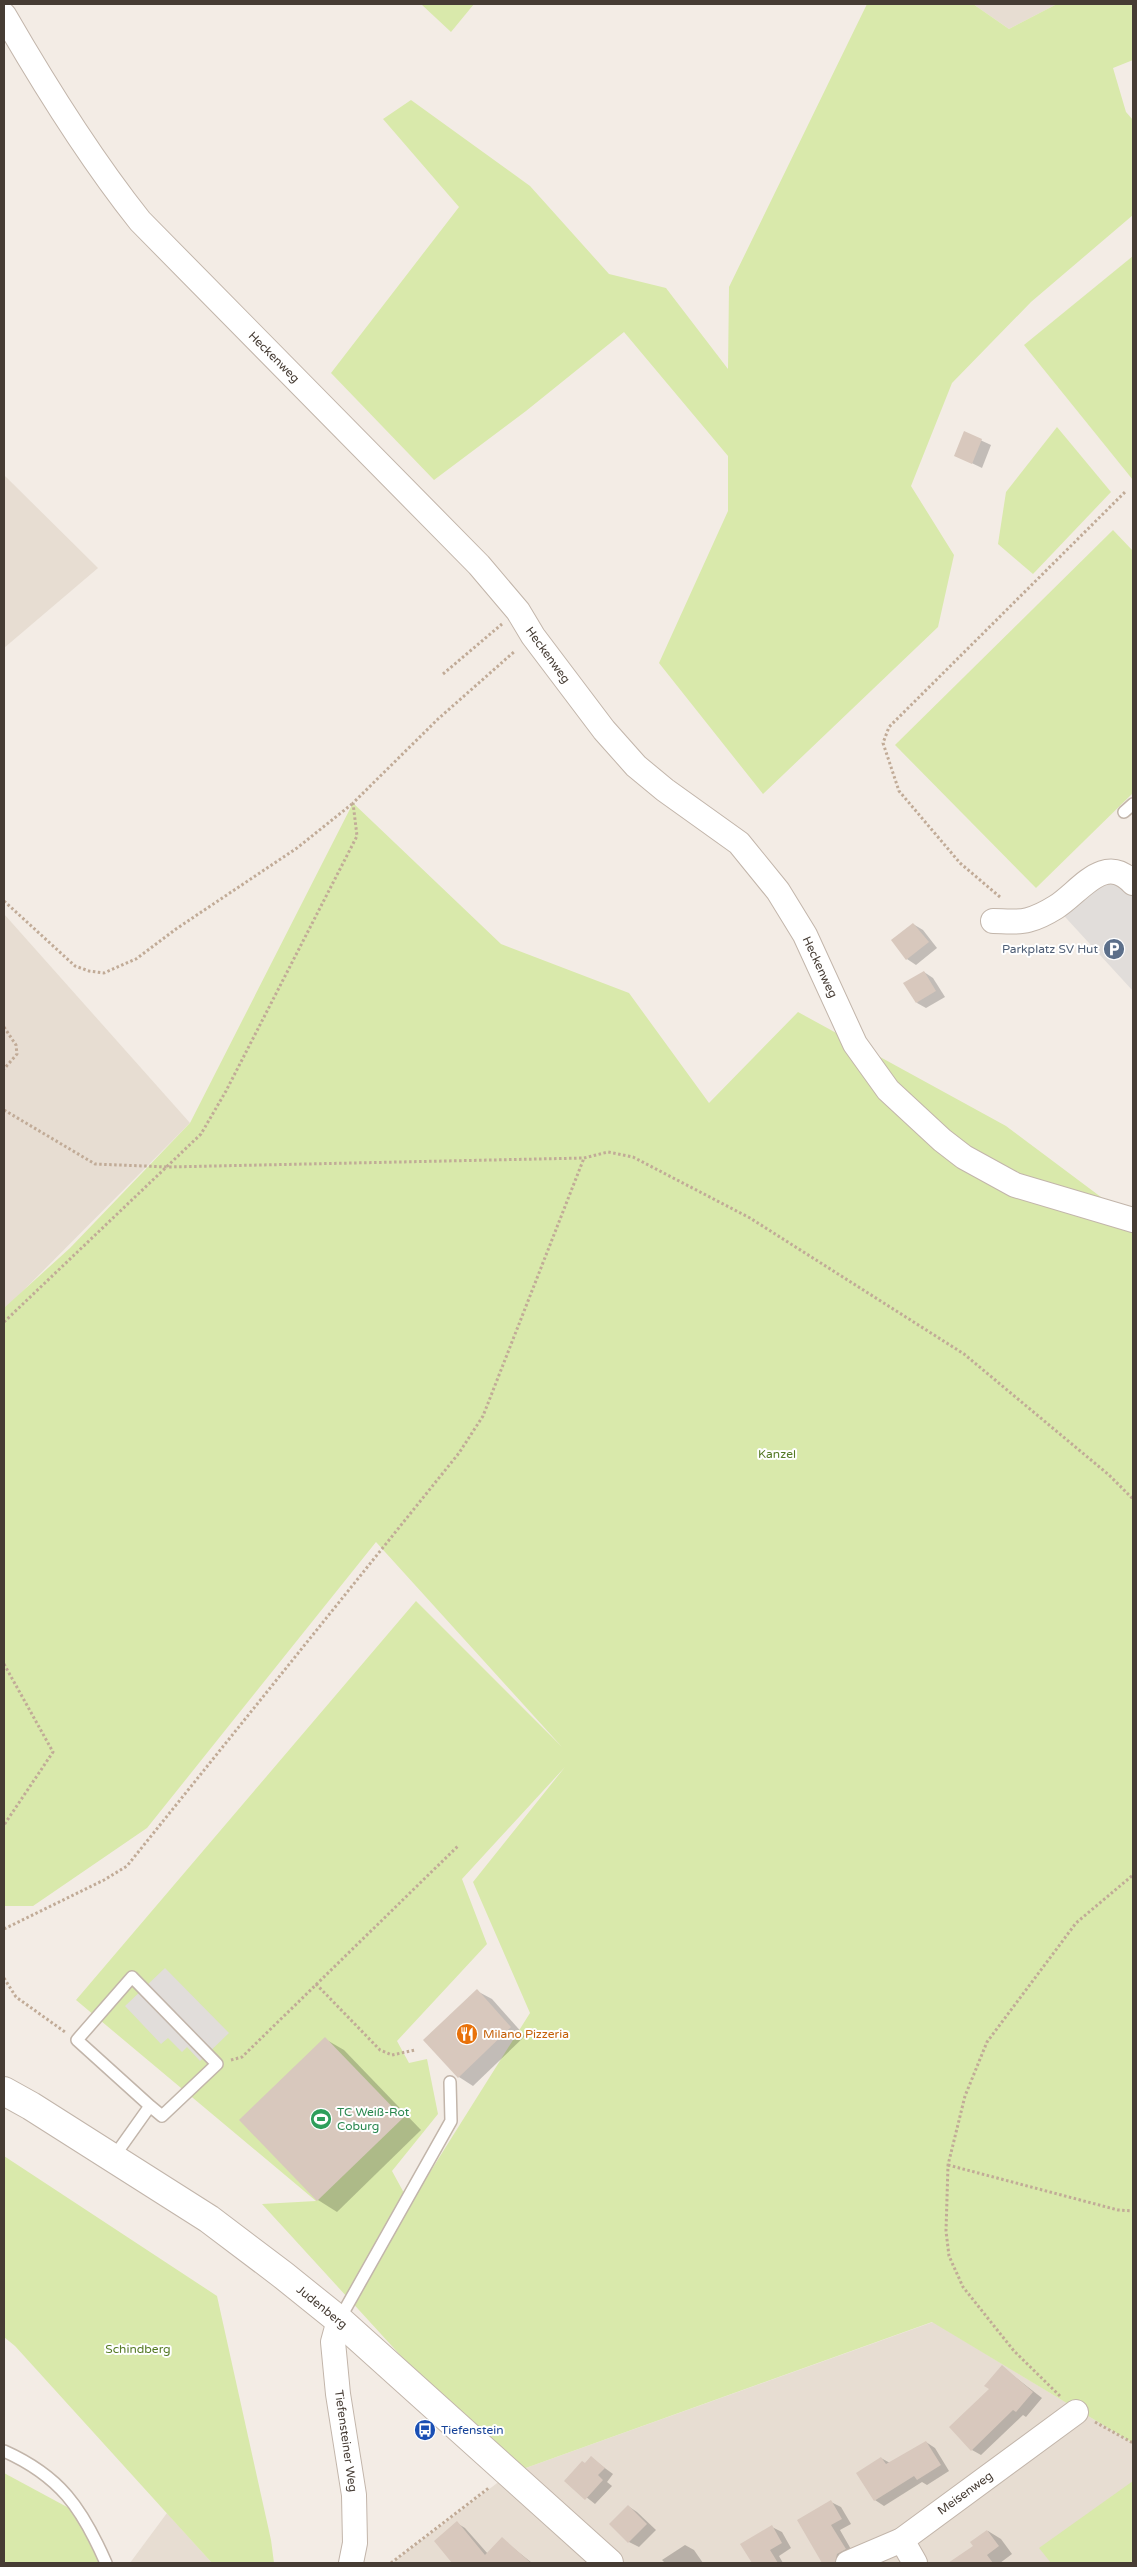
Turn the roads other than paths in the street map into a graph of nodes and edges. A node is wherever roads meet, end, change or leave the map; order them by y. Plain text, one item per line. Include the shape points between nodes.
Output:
1 (4, 15) edge
2 (1133, 804) edge
3 (1124, 812) dead end
4 (1133, 884) edge
5 (993, 921) dead end
6 (1133, 1220) edge
7 (450, 2082) dead end
8 (4, 2091) edge
9 (150, 2106) junction
10 (112, 2158) junction
11 (340, 2320) junction
12 (1076, 2412) road end
13 (4, 2451) edge
14 (902, 2540) junction
15 (106, 2563) edge
16 (351, 2563) edge
17 (609, 2563) edge
18 (848, 2563) edge
19 (915, 2563) edge

1 - 6 street, Heckenweg via 108,182 140,221 479,565 518,612 604,730 636,766 740,843 778,891 805,935 855,1044 888,1090 964,1157 1015,1185
2 - 3 lane
4 - 5 street via 1122,874 1104,872 1056,907 1027,920
7 - 11 lane via 450,2121
8 - 10 street, Judenberg
9 - 9 lane via 162,2116 217,2064 132,1977 77,2040
9 - 10 lane
10 - 11 street, Judenberg via 209,2219
11 - 16 street, Tiefensteiner Weg via 333,2342 354,2495 355,2543
11 - 17 street, Judenberg
12 - 14 street, Meisenweg
13 - 15 lane via 45,2473 77,2507 90,2526
14 - 18 street, Meisenweg
14 - 19 street

